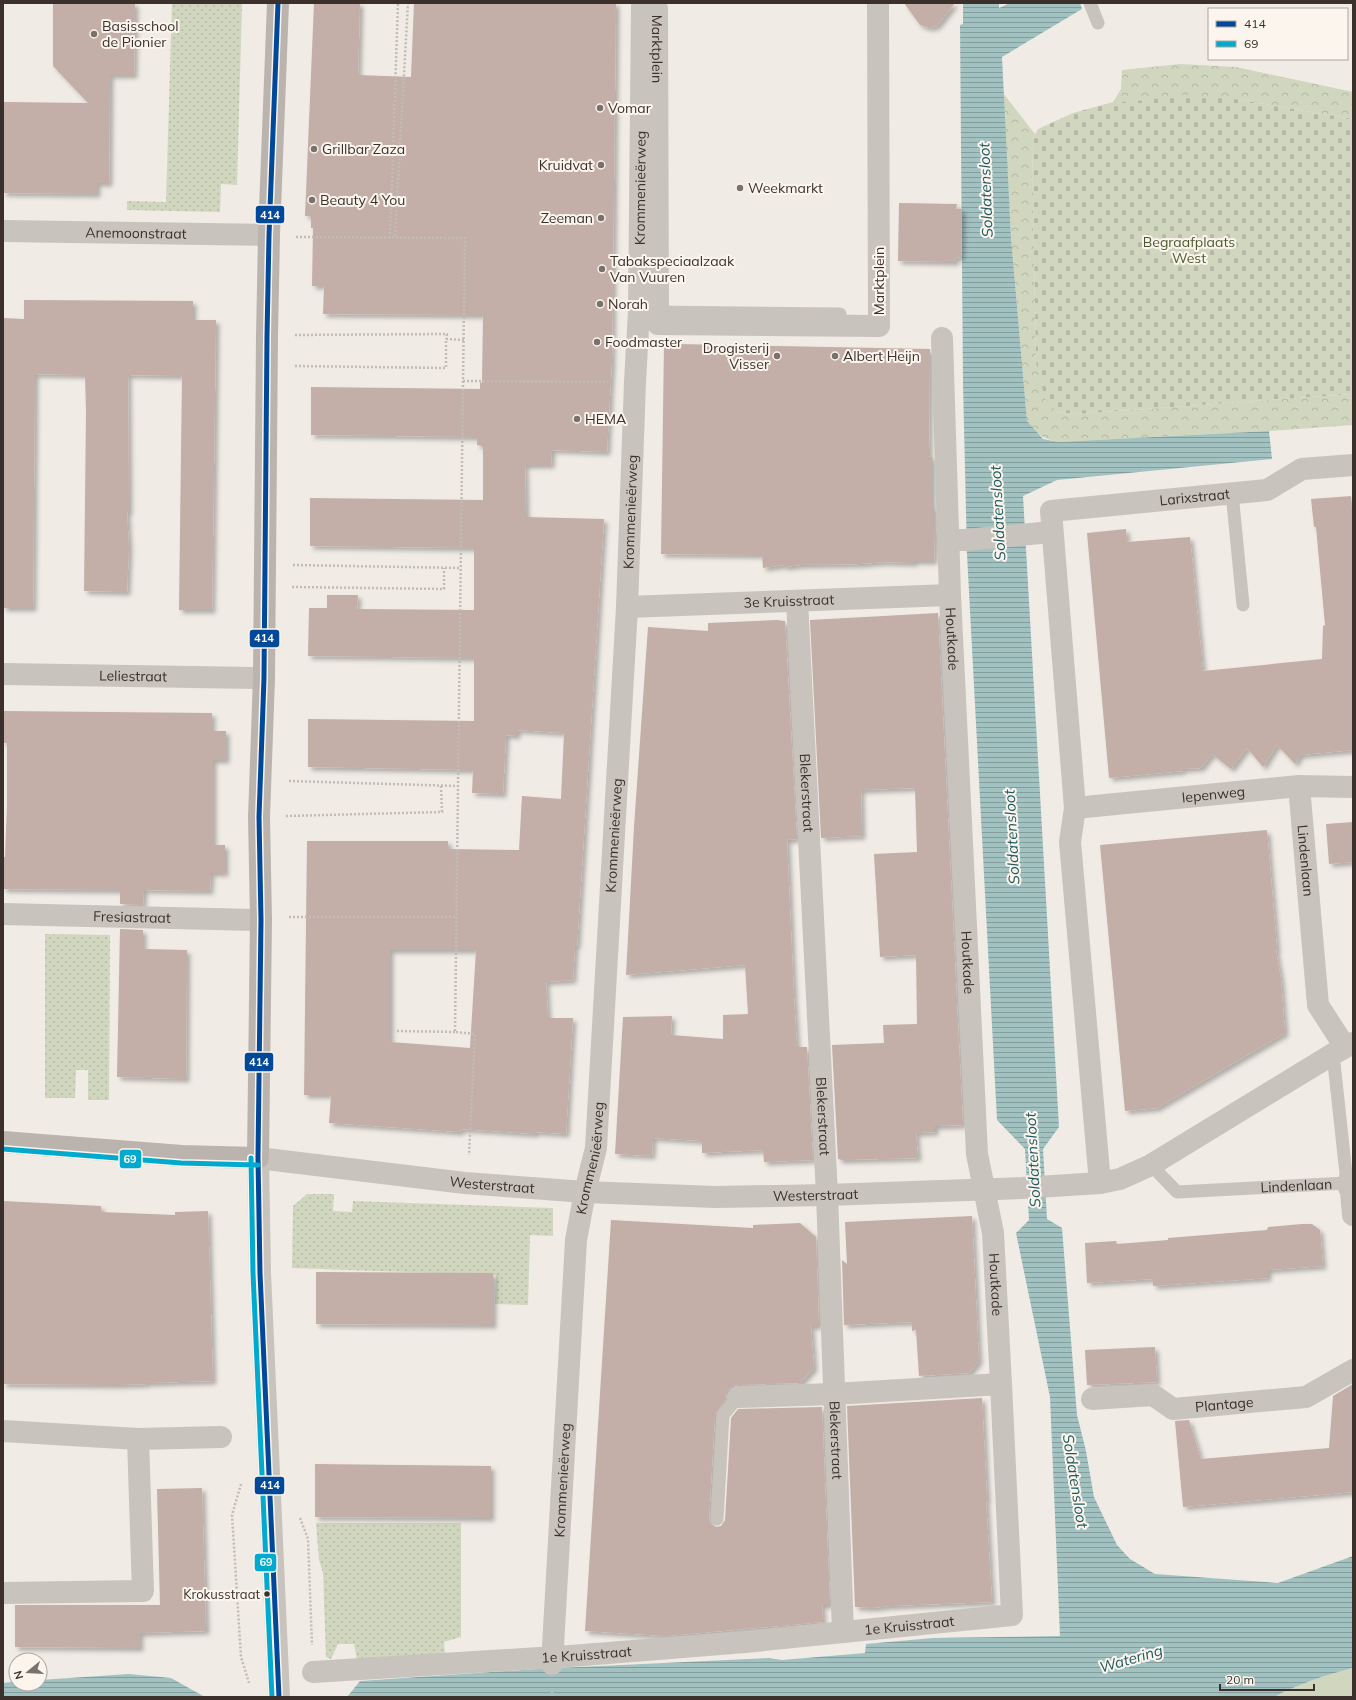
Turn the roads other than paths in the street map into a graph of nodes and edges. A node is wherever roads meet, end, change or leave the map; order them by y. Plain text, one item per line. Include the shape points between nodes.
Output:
1 (278, 3) edge
2 (642, 3) edge
3 (657, 3) edge
4 (878, 3) edge
5 (1090, 3) edge
6 (1098, 23) dead end
7 (3, 231) edge
8 (269, 235) junction
9 (648, 312) junction
10 (840, 314) dead end
11 (942, 338) dead end
12 (1353, 465) edge
13 (1232, 493) junction
14 (1043, 533) junction
15 (956, 540) junction
16 (950, 595) junction
17 (797, 601) junction
18 (1243, 606) dead end
19 (627, 607) junction
20 (3, 674) edge
21 (264, 678) junction
22 (1299, 786) junction
23 (1353, 787) edge
24 (1075, 808) junction
25 (3, 914) edge
26 (261, 920) junction
27 (1343, 1048) edge
28 (3, 1142) edge
29 (258, 1158) junction
30 (1151, 1164) junction
31 (1100, 1183) junction
32 (1347, 1183) junction
33 (983, 1189) junction
34 (584, 1192) junction
35 (827, 1196) junction
36 (1353, 1215) edge
37 (1353, 1370) edge
38 (1001, 1384) junction
39 (834, 1394) junction
40 (738, 1397) joint
41 (1092, 1399) dead end
42 (3, 1431) edge
43 (222, 1437) dead end
44 (138, 1439) junction
45 (717, 1519) dead end
46 (3, 1593) edge
47 (843, 1632) junction
48 (552, 1661) junction
49 (312, 1672) dead end
50 (279, 1697) edge

1 - 8 street
2 - 9 street, Krommenieërweg
3 - 9 street, Marktplein
4 - 9 street, Marktplein via 879,326 658,324
5 - 6 lane
7 - 8 street, Anemoonstraat
8 - 21 street
9 - 10 lane
9 - 19 street, Krommenieërweg via 635,382
11 - 15 street, Houtkade
12 - 13 street, Larixstraat via 1302,469 1267,490
13 - 14 street, Larixstraat via 1051,511
13 - 18 lane
14 - 15 street
14 - 24 street
15 - 16 street, Houtkade
16 - 17 street, 3e Kruisstraat
16 - 33 street, Houtkade via 977,1154
17 - 19 street, 3e Kruisstraat
17 - 35 street, Blekerstraat
19 - 34 street, Krommenieërweg via 596,1148
20 - 21 street, Leliestraat
21 - 26 street via 259,817
22 - 23 street, Iepenweg
22 - 24 street, Iepenweg
22 - 27 street, Lindenlaan via 1318,1005
24 - 31 street via 1070,842
25 - 26 street, Fresiastraat
26 - 29 street
27 - 30 street
27 - 32 lane, Lindenlaan
28 - 29 street, Westerstraat via 182,1156
29 - 34 street, Westerstraat via 465,1183
29 - 50 street
30 - 31 street via 1120,1179
30 - 32 lane, Lindenlaan via 1177,1192
31 - 33 street
32 - 36 street via 1351,1192
33 - 35 street, Westerstraat
33 - 38 street, Houtkade via 993,1233
34 - 35 street, Westerstraat via 715,1197
34 - 48 street, Krommenieërweg via 576,1240
35 - 39 street, Blekerstraat
37 - 41 street, Plantage via 1306,1397 1173,1408 1154,1395
38 - 39 street
38 - 47 street, 1e Kruisstraat via 1012,1615
39 - 40 street
39 - 47 street, Blekerstraat
40 - 45 lane via 723,1415
42 - 44 street
43 - 44 street
44 - 46 street via 144,1591
47 - 48 street, 1e Kruisstraat
48 - 49 street, 1e Kruisstraat

